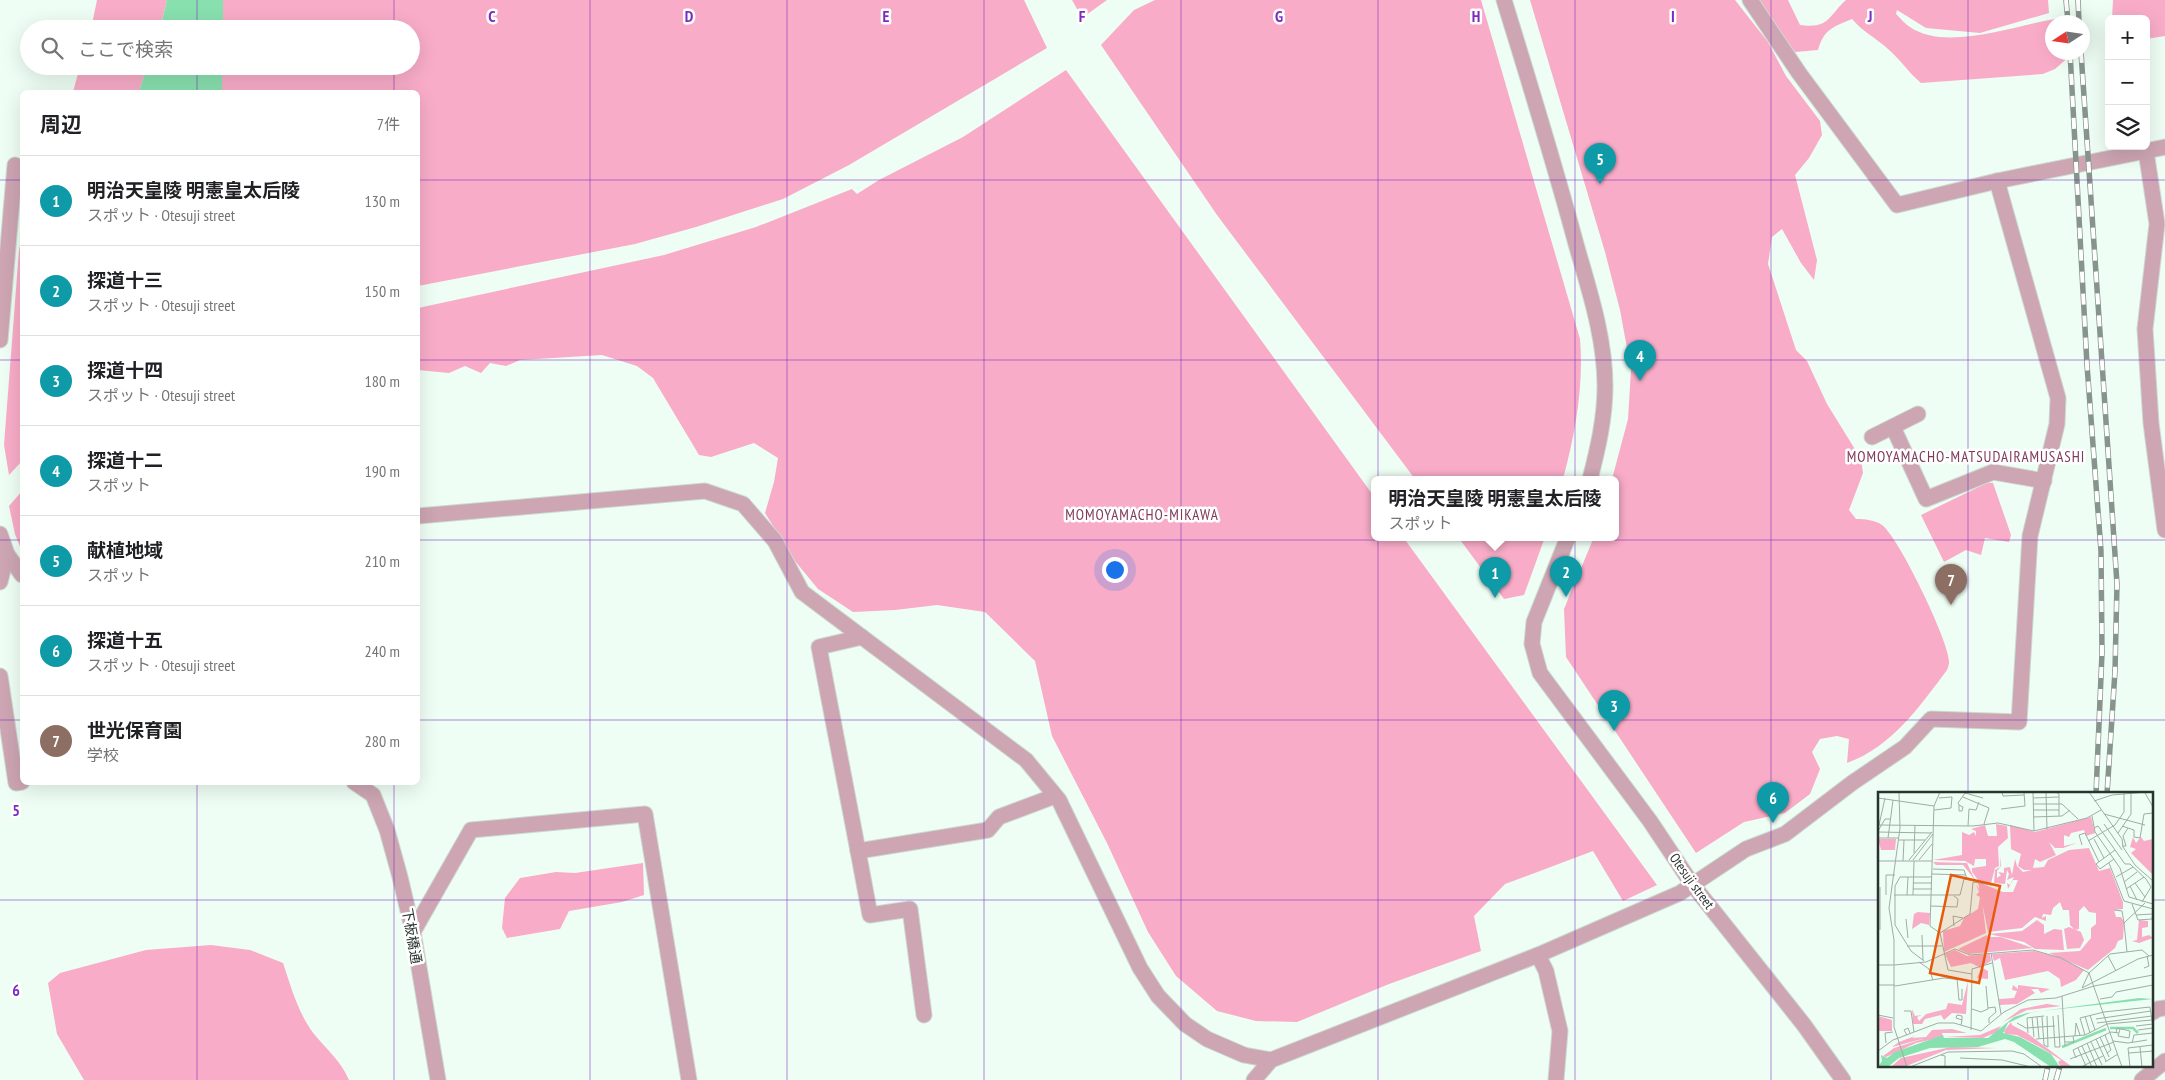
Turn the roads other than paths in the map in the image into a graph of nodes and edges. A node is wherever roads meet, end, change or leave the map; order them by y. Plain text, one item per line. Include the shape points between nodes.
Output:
1 (1504, 0) edge
2 (1750, 0) edge
3 (2165, 147) edge
4 (2146, 151) junction
5 (15, 165) dead end
6 (1997, 181) junction
7 (0, 340) edge
8 (1918, 414) dead end
9 (2158, 422) edge
10 (1893, 427) junction
11 (1872, 438) dead end
12 (1591, 476) edge
13 (2044, 481) junction
14 (2163, 500) edge
15 (420, 516) edge
16 (2165, 530) edge
17 (0, 534) edge
18 (1566, 541) edge
19 (7, 554) junction
20 (20, 572) edge
21 (0, 582) edge
22 (862, 637) junction
23 (0, 676) edge
24 (3, 727) edge
25 (20, 782) edge
26 (359, 785) edge
27 (1055, 796) junction
28 (858, 851) junction
29 (1692, 884) junction
30 (413, 932) junction
31 (1538, 956) junction
32 (2165, 1008) edge
33 (2152, 1012) edge
34 (924, 1015) dead end
35 (1271, 1060) junction
36 (2165, 1061) edge
37 (2148, 1072) edge
38 (438, 1080) edge
39 (689, 1080) edge
40 (1254, 1080) edge
41 (1556, 1080) edge
42 (1843, 1080) edge

1 - 12 street via 1596,318 1603,360 1604,406
2 - 6 street via 1798,73 1897,205
3 - 4 street
4 - 6 street
4 - 9 street via 2157,224 2145,329
5 - 7 street
6 - 13 street via 2058,398 2057,424
8 - 10 street
9 - 14 street
10 - 11 street
10 - 13 street via 1926,500 1993,472
13 - 29 street via 2030,536 2019,722 1931,719 1905,747 1785,834 1746,848
14 - 16 street
15 - 22 street via 705,491 742,504 775,541 802,592
17 - 19 street
18 - 29 street, Otesuji street via 1533,629 1533,651 1544,680 1650,821
19 - 20 street
19 - 21 street
22 - 27 street via 1026,760
22 - 28 street via 819,647
23 - 24 street
24 - 25 street via 16,783
26 - 30 street, 下板橋通 via 374,795 390,839
27 - 28 street via 999,817 988,830
27 - 35 street via 1140,968 1158,996 1175,1015 1207,1039 1244,1054
28 - 34 street via 870,915 910,909
29 - 31 street via 1680,893
29 - 42 street, Otesuji street via 1804,1025
30 - 38 street, 下板橋通
30 - 39 street via 471,830 645,814
31 - 35 street
31 - 41 street via 1546,971 1560,1031
32 - 33 street
35 - 40 street
36 - 37 street

